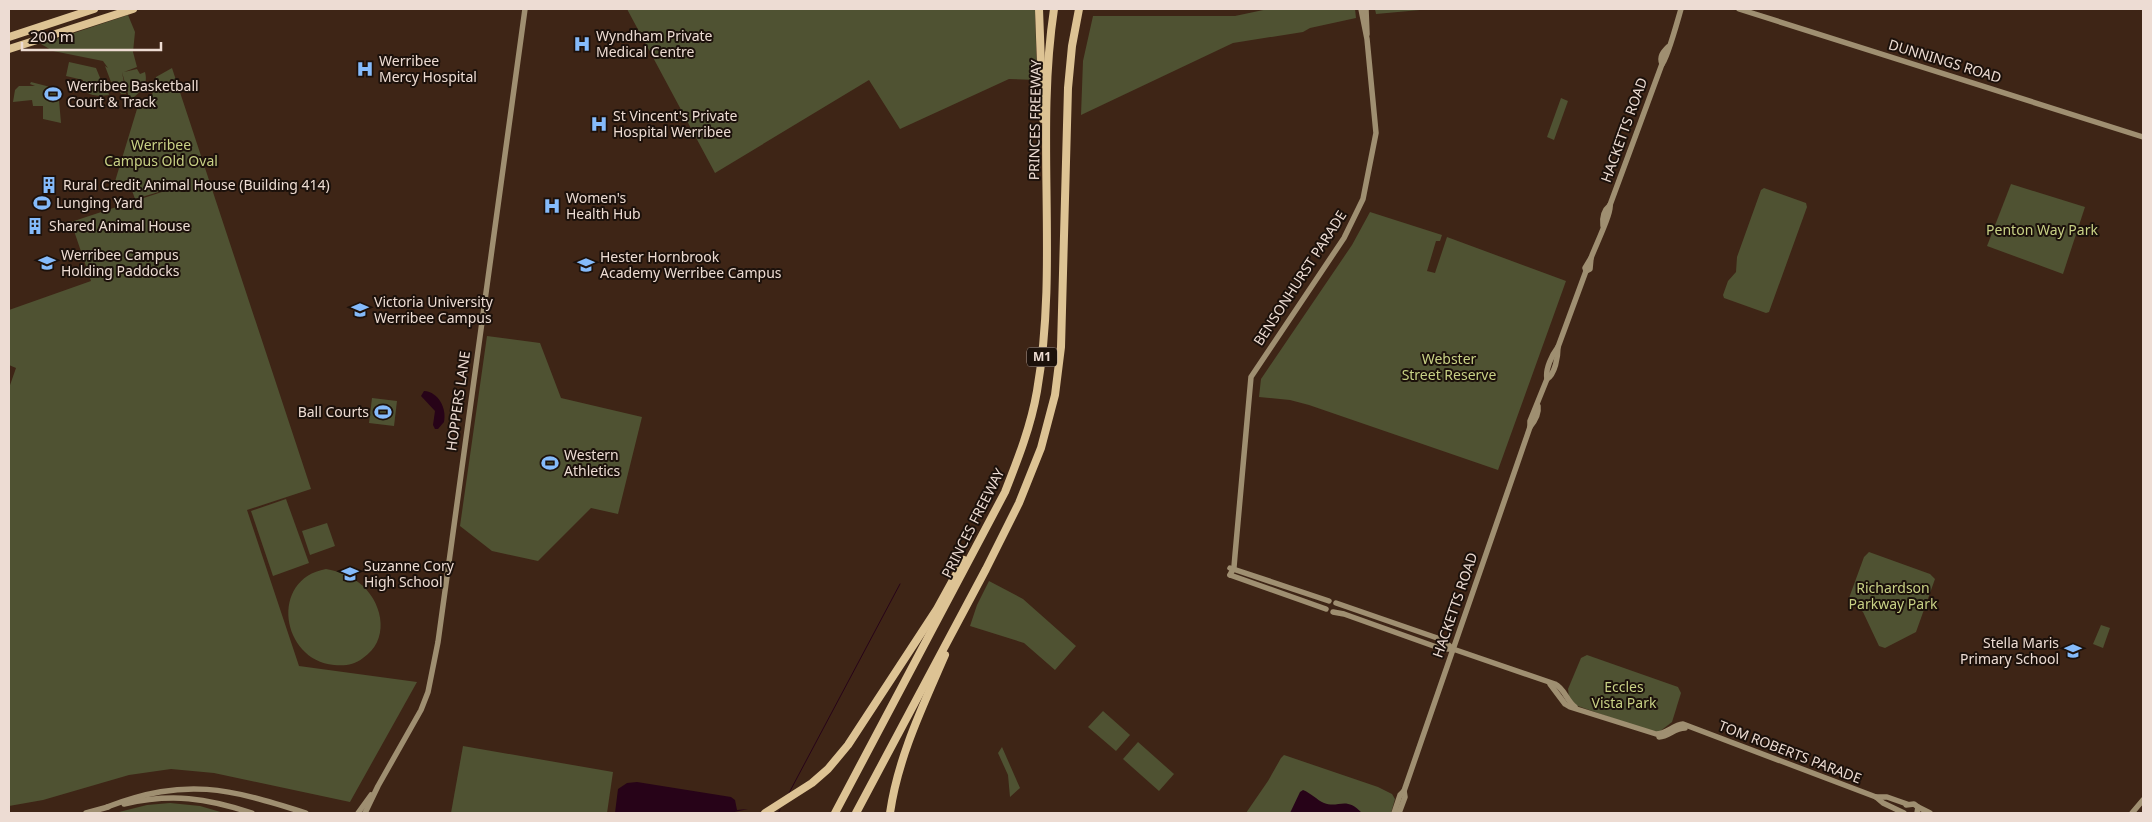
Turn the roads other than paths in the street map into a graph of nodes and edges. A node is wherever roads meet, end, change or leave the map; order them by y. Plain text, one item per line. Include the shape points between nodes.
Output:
1 (94, 9) edge
2 (132, 9) edge
3 (526, 9) edge
4 (1039, 9) edge
5 (1054, 9) edge
6 (1079, 9) edge
7 (1360, 9) edge
8 (1366, 9) edge
9 (1682, 9) edge
10 (1739, 9) edge
11 (9, 37) edge
12 (1367, 39) junction
13 (9, 49) edge
14 (2143, 136) edge
15 (1046, 174) junction
16 (986, 530) junction
17 (1232, 568) junction
18 (1329, 601) junction
19 (968, 602) junction
20 (1336, 603) junction
21 (1326, 609) junction
22 (1333, 612) junction
23 (1453, 649) junction
24 (378, 786) junction
25 (1403, 794) junction
26 (1876, 797) junction
27 (2143, 800) edge
28 (1908, 804) junction
29 (107, 807) junction
30 (1918, 810) edge
31 (86, 813) edge
32 (252, 813) edge
33 (306, 813) edge
34 (358, 813) edge
35 (365, 813) edge
36 (765, 813) edge
37 (835, 813) edge
38 (856, 813) edge
39 (890, 813) edge
40 (1394, 813) edge
41 (1399, 813) edge
42 (1904, 813) edge
43 (1930, 813) edge
44 (2132, 813) edge

1 - 11 highway
2 - 13 highway
3 - 24 street, HOPPERS LANE via 438,642 421,710
4 - 15 highway
5 - 15 highway, PRINCES FREEWAY / M1 via 1047,92
6 - 19 highway, M1 via 1068,88 1063,313 1055,395 1041,448 1019,503
7 - 12 street, BENSONHURST PARADE
8 - 12 street, BENSONHURST PARADE
9 - 23 street, HACKETTS ROAD via 1660,60 1662,64 1585,268 1588,270 1546,374 1538,406 1534,408
10 - 14 street, DUNNINGS ROAD
12 - 17 street, BENSONHURST PARADE via 1376,136 1363,199 1346,234 1252,375
15 - 16 highway, PRINCES FREEWAY / M1 via 1044,345 1037,393 1018,460
16 - 36 highway via 848,745 812,784
16 - 37 highway, PRINCES FREEWAY / M1
17 - 18 street
17 - 21 street, BENSONHURST PARADE via 1230,575
18 - 20 street
18 - 21 street
19 - 38 highway, M1
19 - 39 highway via 900,762
20 - 22 street via 1337,608
20 - 23 street, TOM ROBERTS PARADE via 1443,640
21 - 22 street
22 - 23 street, TOM ROBERTS PARADE via 1442,649
23 - 25 street, HACKETTS ROAD
23 - 26 street, TOM ROBERTS PARADE via 1562,688 1578,710 1659,737 1678,729 1695,729
24 - 34 street, HOPPERS LANE
24 - 35 street, HOPPERS LANE
25 - 40 street, HACKETTS ROAD
25 - 41 street, HACKETTS ROAD
26 - 28 street, TOM ROBERTS PARADE
26 - 42 street, TOM ROBERTS PARADE
27 - 44 street
28 - 30 street, TOM ROBERTS PARADE via 1914,804
28 - 42 street
29 - 31 street
29 - 32 street via 177,797 210,801
29 - 33 street via 155,792 199,788 241,793
30 - 43 street

